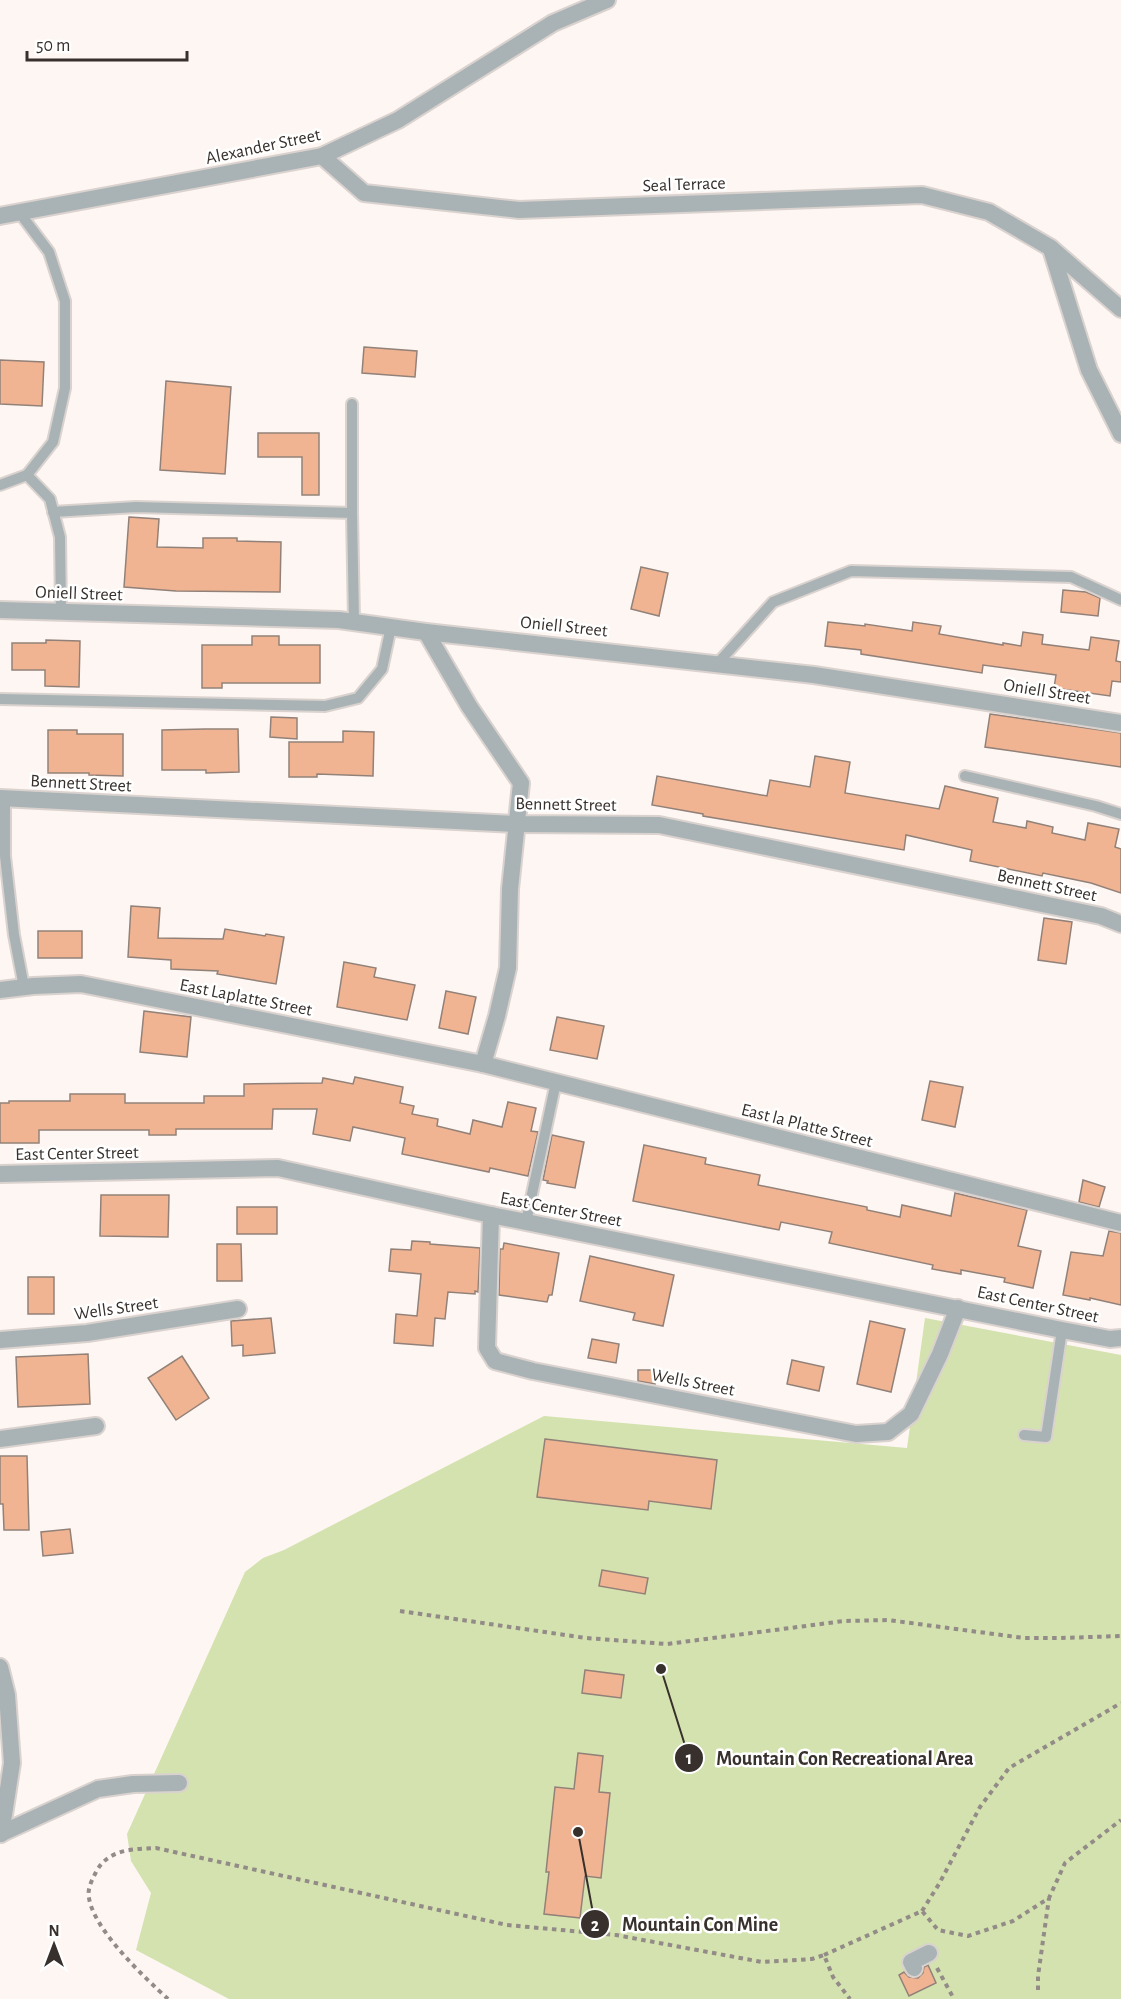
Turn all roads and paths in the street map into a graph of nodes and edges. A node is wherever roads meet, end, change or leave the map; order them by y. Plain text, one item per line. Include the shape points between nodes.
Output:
1 (607, 0) edge
2 (322, 156) junction
3 (19, 212) junction
4 (0, 216) edge
5 (1051, 248) junction
6 (1121, 309) edge
7 (352, 404) dead end
8 (1121, 434) edge
9 (27, 475) junction
10 (0, 485) edge
11 (53, 512) junction
12 (352, 513) junction
13 (1121, 600) edge
14 (0, 610) edge
15 (61, 612) junction
16 (354, 621) junction
17 (391, 627) junction
18 (426, 632) junction
19 (718, 663) junction
20 (0, 699) edge
21 (1121, 723) edge
22 (965, 776) dead end
23 (3, 799) edge
24 (1121, 814) edge
25 (516, 824) junction
26 (4, 878) edge
27 (1121, 924) edge
28 (24, 987) junction
29 (0, 990) edge
30 (483, 1064) junction
31 (556, 1082) junction
32 (0, 1174) edge
33 (491, 1215) junction
34 (526, 1222) junction
35 (1121, 1223) edge
36 (958, 1308) junction
37 (238, 1309) dead end
38 (1062, 1329) junction
39 (1116, 1338) edge
40 (0, 1340) edge
41 (96, 1426) dead end
42 (1024, 1435) dead end
43 (0, 1438) edge
44 (400, 1611) dead end
45 (1121, 1635) edge
46 (0, 1667) edge
47 (1121, 1703) edge
48 (179, 1783) dead end
49 (1121, 1820) edge
50 (0, 1834) edge
51 (1049, 1898) junction
52 (922, 1911) junction
53 (928, 1953) dead end
54 (824, 1955) junction
55 (914, 1968) dead end
56 (1038, 1990) dead end
57 (168, 1999) edge
58 (850, 1999) edge

1 - 2 street, Alexander Street via 553,23 398,120
2 - 3 street, Alexander Street
2 - 5 street, Seal Terrace via 363,193 519,210 922,195 989,212
3 - 4 street, Alexander Street
3 - 9 lane via 49,252 65,301 65,388 53,442
5 - 6 street, Seal Terrace
5 - 8 street via 1089,370
7 - 12 lane
9 - 10 lane
9 - 11 lane via 50,499
11 - 12 lane via 136,507
11 - 15 lane via 60,537
12 - 16 lane
13 - 19 lane via 1071,577 851,571 773,602
14 - 15 street, Oniell Street
15 - 16 street, Oniell Street
16 - 17 street, Oniell Street
17 - 18 street, Oniell Street
17 - 20 lane via 382,669 358,698 325,706
18 - 19 street, Oniell Street
18 - 25 street via 521,783
19 - 21 street, Oniell Street
22 - 24 lane
23 - 25 street, Bennett Street
23 - 26 lane
25 - 27 street, Bennett Street via 658,825 1101,916
25 - 30 street via 508,968
26 - 28 lane
28 - 29 street, East Laplatte Street
28 - 30 street, East Laplatte Street via 81,984
30 - 31 street, East la Platte Street
31 - 34 lane
31 - 35 street, East la Platte Street
32 - 33 street, East Center Street via 278,1168
33 - 34 street, East Center Street
33 - 36 street, Wells Street via 487,1348 495,1360 533,1371 856,1434 888,1432 911,1414
34 - 36 street, East Center Street
36 - 38 street, East Center Street
37 - 40 street, Wells Street via 87,1333
38 - 39 street, East Center Street
38 - 42 lane via 1046,1437
41 - 43 street
44 - 45 path via 586,1638 667,1644 844,1621 888,1620 1024,1638
46 - 50 street via 7,1695 12,1763
47 - 52 path via 1009,1768 980,1806
48 - 50 street via 98,1789
49 - 51 path via 1065,1863
51 - 52 path via 1013,1921 969,1936 938,1930
51 - 56 path
52 - 54 path
53 - 55 street via 911,1962
54 - 57 path via 762,1962 616,1935 507,1925 156,1848 113,1854 99,1866 91,1881 88,1896 94,1917
54 - 58 path

